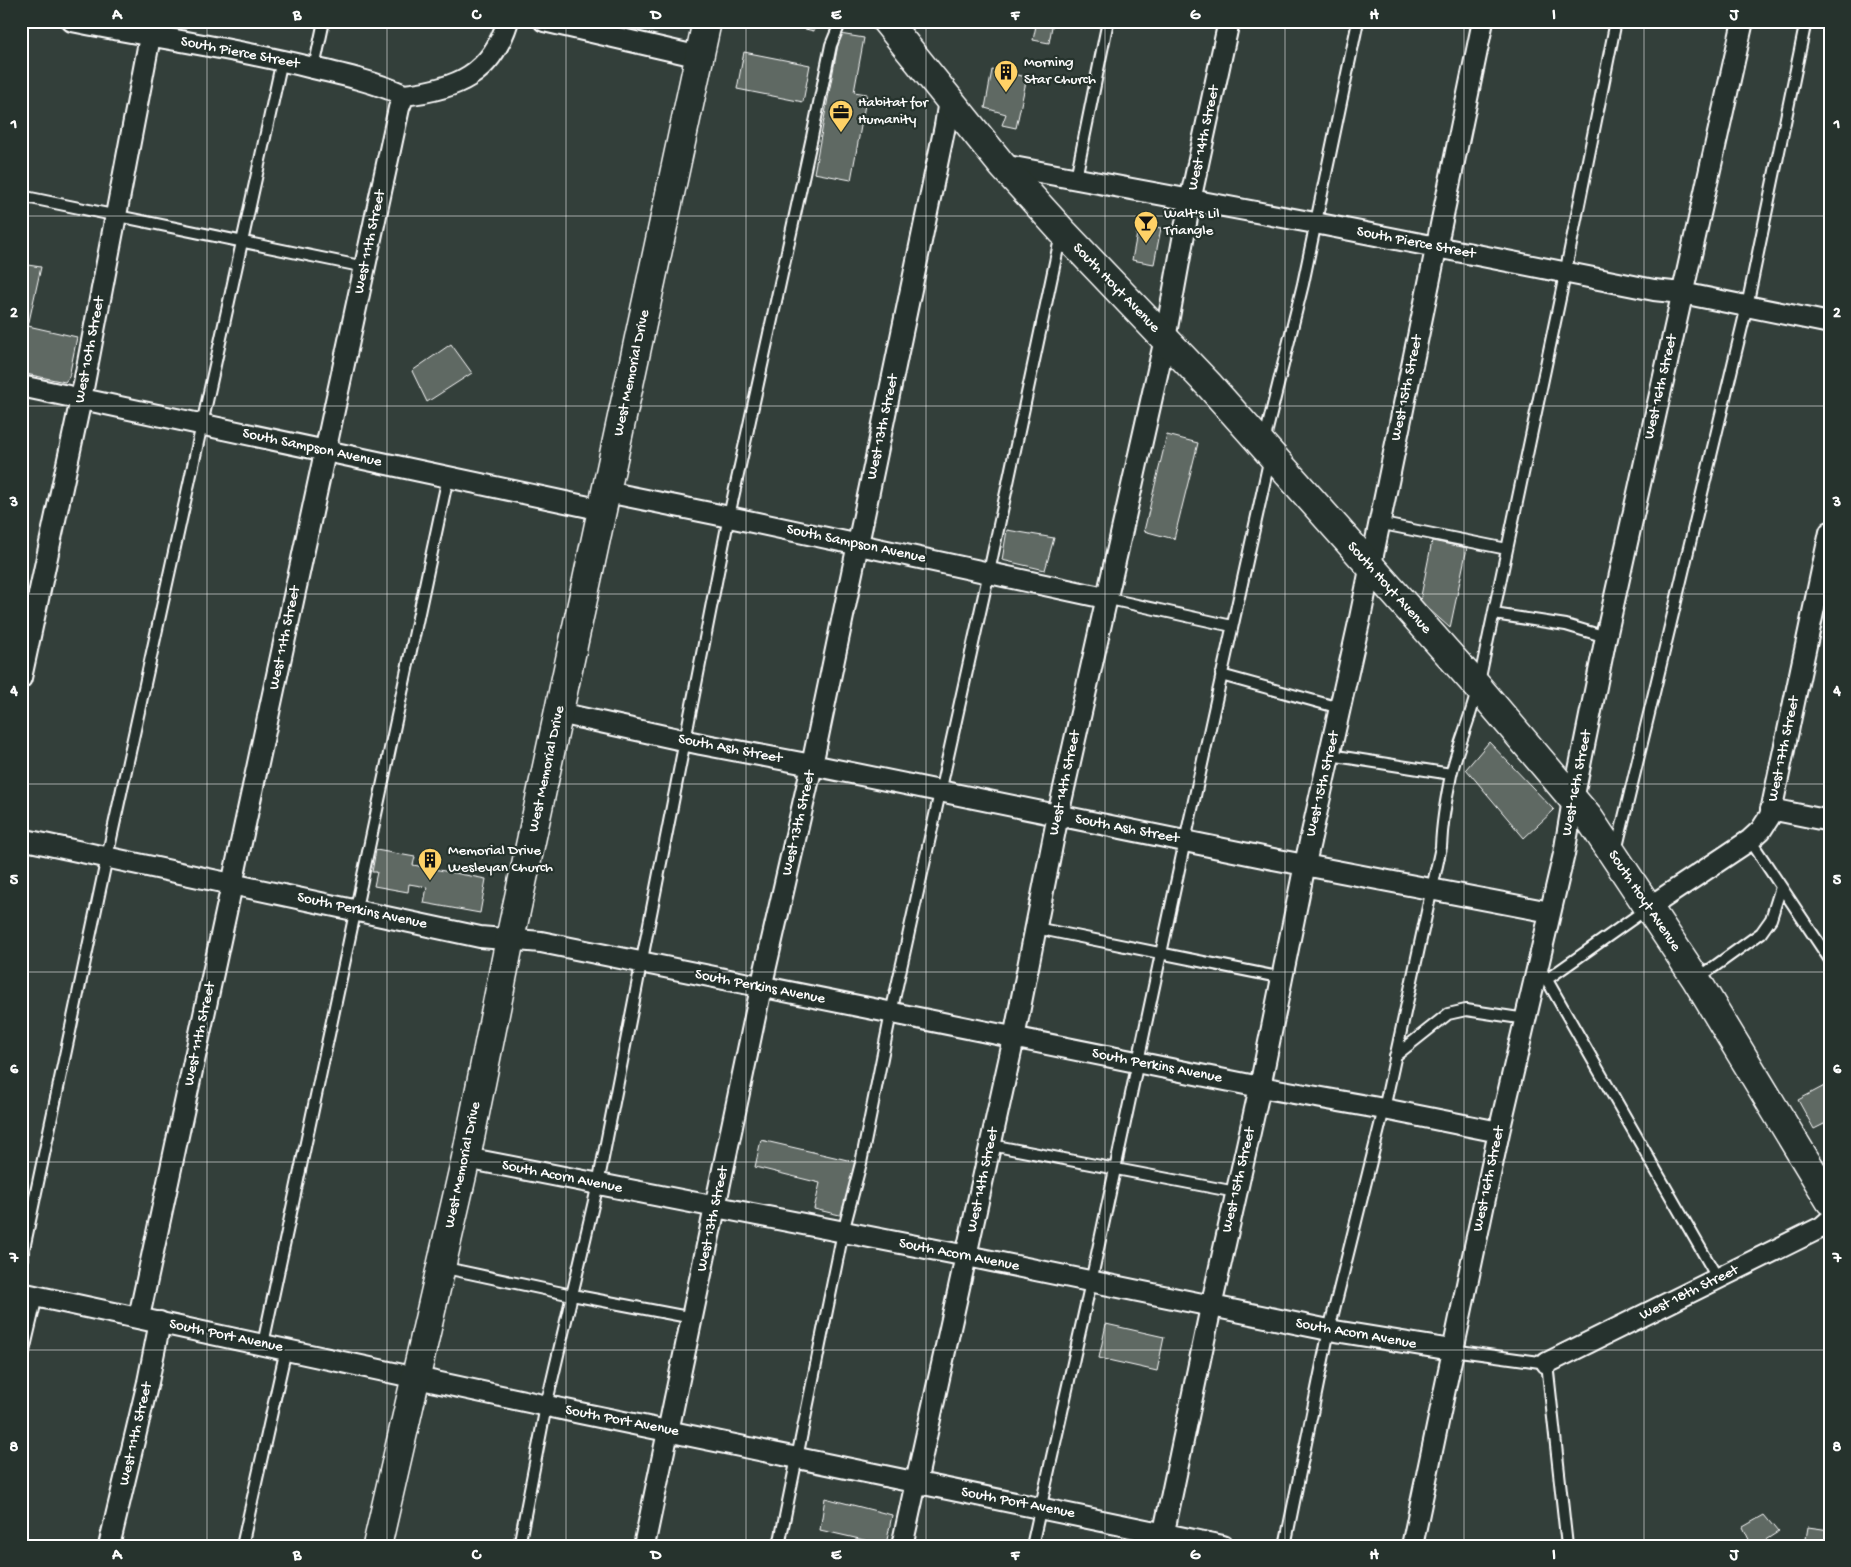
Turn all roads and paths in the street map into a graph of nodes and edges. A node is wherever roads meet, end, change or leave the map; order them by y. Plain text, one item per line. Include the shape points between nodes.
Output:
1 (72, 21) edge
2 (324, 21) edge
3 (508, 21) edge
4 (544, 21) edge
5 (707, 21) edge
6 (841, 21) edge
7 (886, 21) edge
8 (1108, 21) edge
9 (1229, 21) edge
10 (1358, 21) edge
11 (1483, 21) edge
12 (1616, 21) edge
13 (1743, 21) edge
14 (1806, 21) edge
15 (152, 29) edge
16 (700, 57) junction
17 (282, 60) junction
18 (314, 68) junction
19 (404, 95) junction
20 (949, 100) junction
21 (1002, 165) junction
22 (1076, 178) junction
23 (21, 196) edge
24 (1190, 201) junction
25 (115, 216) junction
26 (1315, 223) junction
27 (1062, 231) junction
28 (242, 243) junction
29 (1436, 248) junction
30 (365, 266) junction
31 (1565, 273) junction
32 (1682, 293) junction
33 (1747, 306) junction
34 (1830, 323) edge
35 (1165, 339) junction
36 (21, 386) edge
37 (81, 399) junction
38 (203, 425) junction
39 (1267, 450) junction
40 (325, 451) junction
41 (448, 477) junction
42 (605, 501) junction
43 (729, 516) junction
44 (1378, 523) junction
45 (1830, 532) edge
46 (858, 544) junction
47 (1507, 549) junction
48 (1369, 567) junction
49 (989, 572) junction
50 (1105, 598) junction
51 (1494, 614) junction
52 (1232, 626) junction
53 (1606, 637) junction
54 (1221, 675) junction
55 (21, 678) edge
56 (1478, 687) junction
57 (1340, 708) junction
58 (559, 713) junction
59 (685, 741) junction
60 (1330, 755) junction
61 (812, 765) junction
62 (1451, 774) junction
63 (940, 791) junction
64 (1573, 800) junction
65 (1771, 809) junction
66 (1058, 815) junction
67 (1830, 821) edge
68 (21, 838) edge
69 (1750, 840) junction
70 (1185, 841) junction
71 (1614, 856) junction
72 (107, 857) junction
73 (1306, 864) junction
74 (233, 884) junction
75 (1781, 887) junction
76 (1432, 889) junction
77 (1648, 908) junction
78 (356, 910) junction
79 (1550, 912) junction
80 (1036, 928) junction
81 (510, 939) junction
82 (1160, 954) junction
83 (1830, 960) edge
84 (642, 963) junction
85 (1542, 973) junction
86 (1283, 978) junction
87 (1696, 979) junction
88 (761, 988) junction
89 (891, 1013) junction
90 (1526, 1019) junction
91 (1014, 1038) junction
92 (1395, 1056) junction
93 (1137, 1061) junction
94 (1260, 1087) junction
95 (1384, 1109) junction
96 (1499, 1132) junction
97 (991, 1145) junction
98 (466, 1158) junction
99 (1114, 1169) junction
100 (598, 1184) junction
101 (1236, 1192) junction
102 (1830, 1201) edge
103 (715, 1208) junction
104 (1830, 1220) edge
105 (843, 1232) junction
106 (967, 1256) junction
107 (21, 1263) edge
108 (440, 1267) junction
109 (1718, 1280) junction
110 (1091, 1282) junction
111 (29, 1294) edge
112 (572, 1295) junction
113 (1211, 1307) junction
114 (139, 1317) junction
115 (693, 1318) junction
116 (160, 1322) junction
117 (1329, 1330) junction
118 (263, 1344) junction
119 (286, 1349) junction
120 (1452, 1350) junction
121 (1547, 1363) junction
122 (21, 1364) edge
123 (415, 1377) junction
124 (546, 1406) junction
125 (668, 1430) junction
126 (798, 1457) junction
127 (916, 1483) junction
128 (1040, 1507) junction
129 (1162, 1540) edge
130 (109, 1546) edge
131 (242, 1546) edge
132 (377, 1546) edge
133 (519, 1546) edge
134 (644, 1546) edge
135 (779, 1546) edge
136 (902, 1546) edge
137 (1032, 1546) edge
138 (1223, 1546) edge
139 (1284, 1546) edge
140 (1412, 1546) edge
141 (1567, 1546) edge

1 - 15 street, South Pierce Street
2 - 18 lane
3 - 19 street via 493,54 476,72 452,86
4 - 16 street
5 - 16 main road, West Memorial Drive
6 - 43 lane via 831,45
7 - 20 main road, South Hoyt Avenue
8 - 22 lane
9 - 24 street, West 14th Street
10 - 26 lane
11 - 29 street, West 15th Street
12 - 31 lane
13 - 32 street, West 16th Street
14 - 33 lane
15 - 17 street, South Pierce Street
15 - 25 street, West 10th Street
16 - 42 main road, West Memorial Drive
17 - 18 street, South Pierce Street
17 - 28 lane
18 - 19 street, South Pierce Street via 364,80
19 - 30 street, West 11th Street
20 - 21 main road, South Hoyt Avenue
20 - 46 street, West 13th Street
21 - 22 street, South Pierce Street
21 - 27 main road, South Hoyt Avenue
22 - 24 street, South Pierce Street
23 - 25 lane
24 - 26 street, South Pierce Street
24 - 35 street, West 14th Street
25 - 28 lane
25 - 37 street, West 10th Street
26 - 29 street, South Pierce Street
26 - 39 lane
27 - 35 main road, South Hoyt Avenue
27 - 49 lane
28 - 30 lane
28 - 38 lane
29 - 31 street, South Pierce Street
29 - 44 street, West 15th Street
30 - 40 street, West 11th Street
31 - 32 street, South Pierce Street
31 - 47 lane
32 - 33 street, South Pierce Street
32 - 53 street, West 16th Street
33 - 34 street, South Pierce Street
33 - 71 lane
35 - 39 main road, South Hoyt Avenue
35 - 50 street, West 14th Street
36 - 37 street, South Sampson Avenue
37 - 38 street, South Sampson Avenue
37 - 55 street, West 10th Street
38 - 40 street, South Sampson Avenue
38 - 72 lane
39 - 48 main road, South Hoyt Avenue
39 - 52 lane
40 - 41 street, South Sampson Avenue
40 - 74 street, West 11th Street
41 - 42 street, South Sampson Avenue
41 - 78 lane
42 - 43 street, South Sampson Avenue
42 - 58 main road, West Memorial Drive
43 - 46 street, South Sampson Avenue
43 - 59 lane
44 - 47 lane
44 - 48 street, West 15th Street
45 - 65 street, West 17th Street
46 - 49 street, South Sampson Avenue
46 - 61 street, West 13th Street
47 - 51 lane
48 - 56 main road, South Hoyt Avenue
48 - 57 street, West 15th Street
49 - 50 street, South Sampson Avenue
49 - 63 lane
50 - 52 lane
50 - 66 street, West 14th Street
51 - 53 lane via 1566,625
51 - 56 lane
52 - 54 lane
53 - 64 street, West 16th Street
54 - 57 lane
54 - 70 lane
56 - 62 lane
56 - 64 main road, South Hoyt Avenue
57 - 60 street, West 15th Street
58 - 59 street, South Ash Street
58 - 81 main road, West Memorial Drive
59 - 61 street, South Ash Street
59 - 84 lane
60 - 62 lane
60 - 73 street, West 15th Street
61 - 63 street, South Ash Street
61 - 88 street, West 13th Street
62 - 76 lane
63 - 66 street, South Ash Street
63 - 89 lane
64 - 71 main road, South Hoyt Avenue
64 - 79 street, West 16th Street
65 - 67 street
65 - 69 street, West 17th Street via 1761,830
66 - 70 street, South Ash Street
66 - 80 street, West 14th Street
68 - 72 street, South Perkins Avenue
69 - 75 lane
69 - 77 street, West 17th Street
70 - 73 street, South Ash Street
70 - 82 lane
71 - 77 main road, South Hoyt Avenue
72 - 74 street, South Perkins Avenue
72 - 107 lane
73 - 76 street, South Ash Street
73 - 86 street, West 15th Street
74 - 78 street, South Perkins Avenue
74 - 114 street, West 11th Street
75 - 83 lane
75 - 87 lane via 1772,919 1761,933
76 - 79 street, South Ash Street
76 - 92 lane
77 - 85 lane
77 - 87 main road, South Hoyt Avenue
78 - 81 street, South Perkins Avenue via 480,936
78 - 118 lane
79 - 85 street, West 16th Street
80 - 82 lane
80 - 91 street, West 14th Street
81 - 84 street, South Perkins Avenue via 541,942
81 - 98 main road, West Memorial Drive
82 - 86 lane
82 - 93 lane
84 - 88 street, South Perkins Avenue
84 - 100 lane
85 - 90 street, West 16th Street
85 - 109 lane
86 - 94 street, West 15th Street
87 - 102 main road, South Hoyt Avenue
88 - 89 street, South Perkins Avenue
88 - 103 street, West 13th Street
89 - 91 street, South Perkins Avenue
89 - 105 lane via 861,1163
90 - 92 lane via 1466,1010 1448,1014
90 - 96 street, West 16th Street
91 - 93 street, South Perkins Avenue
91 - 97 street, West 14th Street
92 - 95 lane
93 - 94 street, South Perkins Avenue
93 - 99 lane
94 - 95 street, South Perkins Avenue
94 - 101 street, West 15th Street
95 - 96 street, South Perkins Avenue
95 - 117 lane
96 - 120 street, West 16th Street
97 - 99 lane
97 - 106 street, West 14th Street
98 - 100 street, South Acorn Avenue
98 - 108 main road, West Memorial Drive
99 - 101 lane
99 - 110 lane
100 - 103 street, South Acorn Avenue
100 - 112 lane
101 - 113 street, West 15th Street
103 - 105 street, South Acorn Avenue
103 - 115 street, West 13th Street
104 - 109 street, West 18th Street
105 - 106 street, South Acorn Avenue
105 - 126 lane
106 - 110 street, South Acorn Avenue
106 - 127 street, West 14th Street
108 - 112 lane
108 - 123 main road, West Memorial Drive
109 - 121 street, West 18th Street
110 - 113 street, South Acorn Avenue
110 - 128 lane
111 - 114 street, South Port Avenue
111 - 122 lane
112 - 115 lane
112 - 124 lane
113 - 117 street, South Acorn Avenue
113 - 129 street, West 15th Street
114 - 116 street, South Port Avenue
115 - 125 street, West 13th Street
116 - 118 street, South Port Avenue
116 - 130 street, West 11th Street
117 - 120 street, South Acorn Avenue
117 - 139 lane
118 - 119 street, South Port Avenue
119 - 123 street, South Port Avenue
119 - 131 lane
120 - 121 lane
120 - 140 street, West 16th Street
121 - 141 lane
123 - 124 street, South Port Avenue
123 - 132 main road, West Memorial Drive
124 - 125 street, South Port Avenue
124 - 133 lane
125 - 126 street, South Port Avenue
125 - 134 street, West 13th Street
126 - 127 street, South Port Avenue
126 - 135 lane
127 - 128 street, South Port Avenue
127 - 136 street, West 14th Street
128 - 129 street, South Port Avenue
128 - 137 lane
129 - 138 street, South Port Avenue

